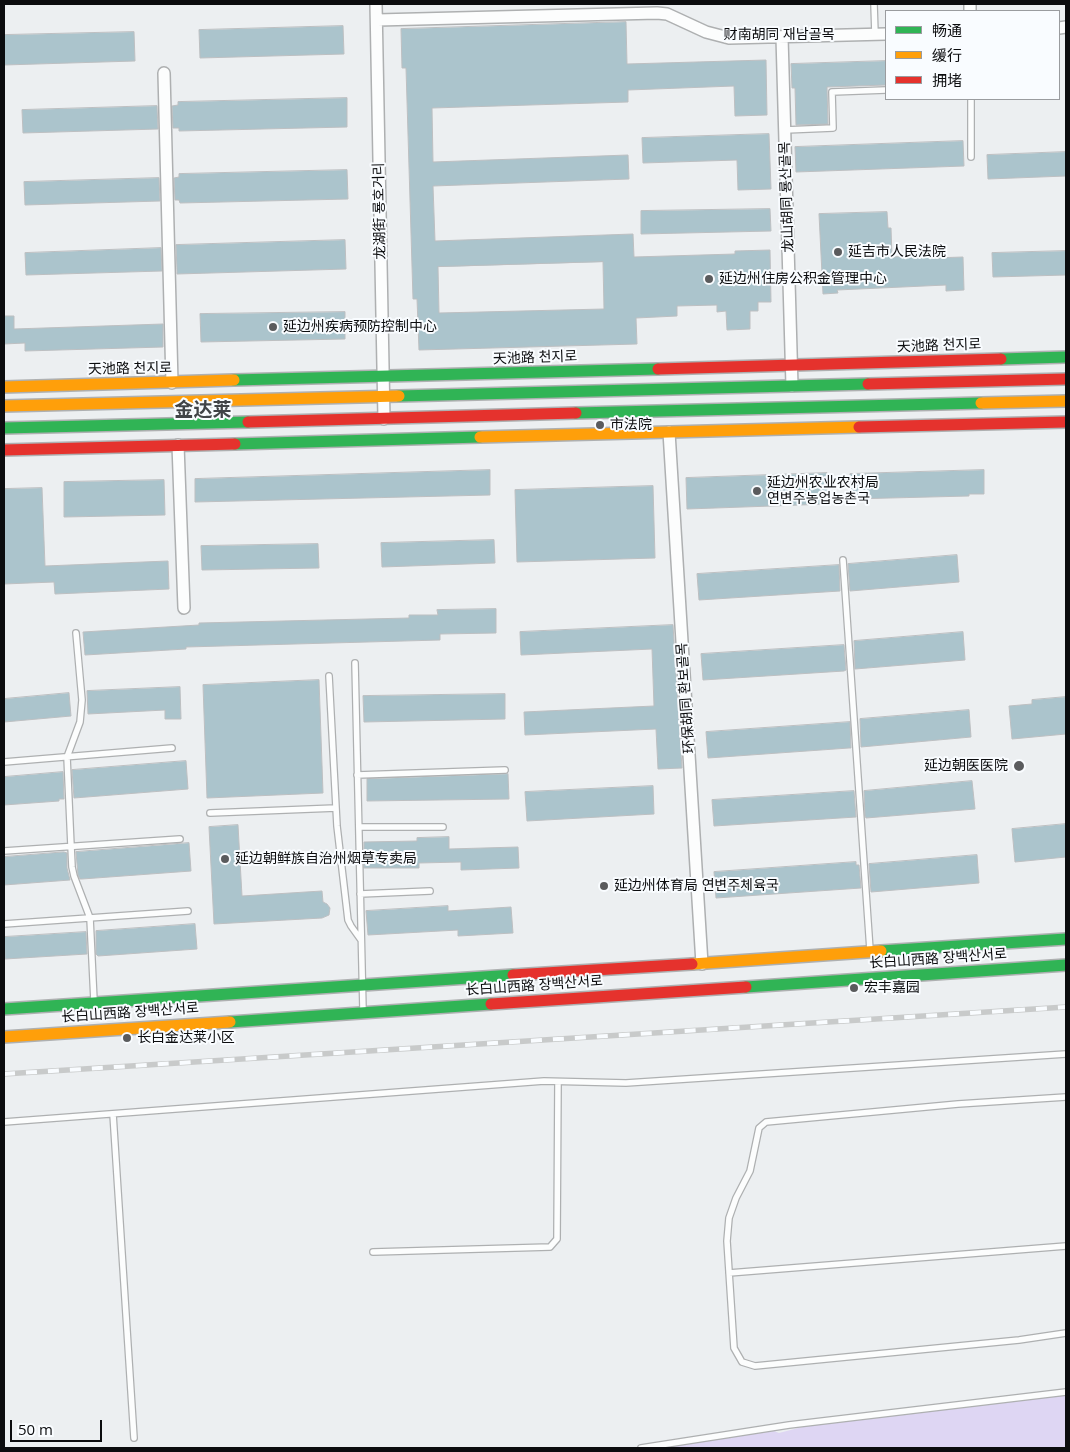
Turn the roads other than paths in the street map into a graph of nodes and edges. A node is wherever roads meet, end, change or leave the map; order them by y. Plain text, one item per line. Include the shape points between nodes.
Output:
1 (376, 4) edge
2 (874, 4) edge
3 (377, 20) junction
4 (881, 34) edge
5 (782, 37) junction
6 (164, 73) dead end
7 (885, 90) edge
8 (971, 100) edge
9 (785, 130) junction
10 (971, 157) dead end
11 (1066, 357) edge
12 (791, 365) junction
13 (382, 377) junction
14 (1066, 379) edge
15 (172, 383) junction
16 (792, 386) junction
17 (4, 387) edge
18 (383, 396) junction
19 (1066, 401) edge
20 (4, 406) edge
21 (384, 418) junction
22 (1066, 422) edge
23 (4, 428) edge
24 (669, 432) junction
25 (178, 446) junction
26 (4, 450) edge
27 (844, 560) dead end
28 (184, 608) dead end
29 (76, 633) dead end
30 (355, 663) dead end
31 (329, 676) dead end
32 (172, 748) dead end
33 (67, 757) junction
34 (4, 762) edge
35 (505, 770) dead end
36 (357, 775) junction
37 (336, 808) junction
38 (210, 813) dead end
39 (359, 827) junction
40 (443, 827) dead end
41 (180, 839) dead end
42 (71, 846) junction
43 (4, 851) edge
44 (430, 891) dead end
45 (360, 894) junction
46 (188, 911) dead end
47 (90, 918) junction
48 (4, 924) edge
49 (1066, 939) edge
50 (362, 940) junction
51 (870, 952) junction
52 (702, 964) junction
53 (1066, 965) edge
54 (363, 986) junction
55 (94, 1003) junction
56 (4, 1009) edge
57 (363, 1012) junction
58 (4, 1037) edge
59 (1066, 1054) edge
60 (558, 1082) junction
61 (1066, 1097) edge
62 (113, 1114) junction
63 (4, 1122) edge
64 (1066, 1246) edge
65 (373, 1252) dead end
66 (729, 1272) junction
67 (1066, 1333) edge
68 (1066, 1392) edge
69 (134, 1438) dead end
70 (641, 1448) edge

1 - 3 street, 龙湖街 룡호거리
2 - 4 lane
3 - 5 street, 财南胡同 재남골목 via 667,14 706,32 729,38
3 - 13 street, 龙湖街 룡호거리
4 - 5 street, 财南胡同 재남골목
5 - 9 street, 龙山胡同 룡산골목
6 - 15 street
7 - 9 lane via 832,92 833,128
8 - 10 lane
9 - 12 street, 龙山胡同 룡산골목
11 - 12 main road, 天池路 천지로
12 - 13 main road, 天池路 천지로
12 - 16 street, 龙山胡同 룡산골목
13 - 15 main road, 天池路 천지로
13 - 18 street, 龙湖街 룡호거리
14 - 16 main road
15 - 17 main road, 天池路 천지로
16 - 18 main road
18 - 20 main road
18 - 21 street, 龙湖街 룡호거리
19 - 21 main road
21 - 23 main road
22 - 24 main road
24 - 25 main road
24 - 52 street, 环保胡同 환보골목
25 - 26 main road
25 - 28 street
27 - 51 lane
29 - 33 lane via 82,700 80,722
30 - 36 lane
31 - 37 lane
32 - 33 lane
33 - 34 lane
33 - 42 lane
35 - 36 lane
36 - 39 lane
37 - 38 lane
37 - 50 lane via 348,920
39 - 40 lane
39 - 45 lane
41 - 42 lane
42 - 43 lane
42 - 47 lane via 74,876
44 - 45 lane
45 - 50 lane
46 - 47 lane
47 - 48 lane
47 - 55 lane
49 - 51 main road, 长白山西路 장백산서로
50 - 54 lane
51 - 52 main road, 长白山西路 장백산서로
52 - 54 main road, 长白山西路 장백산서로
53 - 57 main road, 长白山西路 장백산서로
54 - 55 main road, 长白山西路 장백산서로
54 - 57 lane
55 - 56 main road, 长白山西路 장백산서로
57 - 58 main road, 长白山西路 장백산서로
59 - 60 lane via 626,1083
60 - 62 lane
60 - 65 lane via 557,1239 550,1247
61 - 66 lane via 766,1122 759,1128 750,1171 729,1218
62 - 63 lane
62 - 69 lane
64 - 66 lane
66 - 67 lane via 734,1348 742,1362 756,1366
68 - 70 lane via 789,1425

